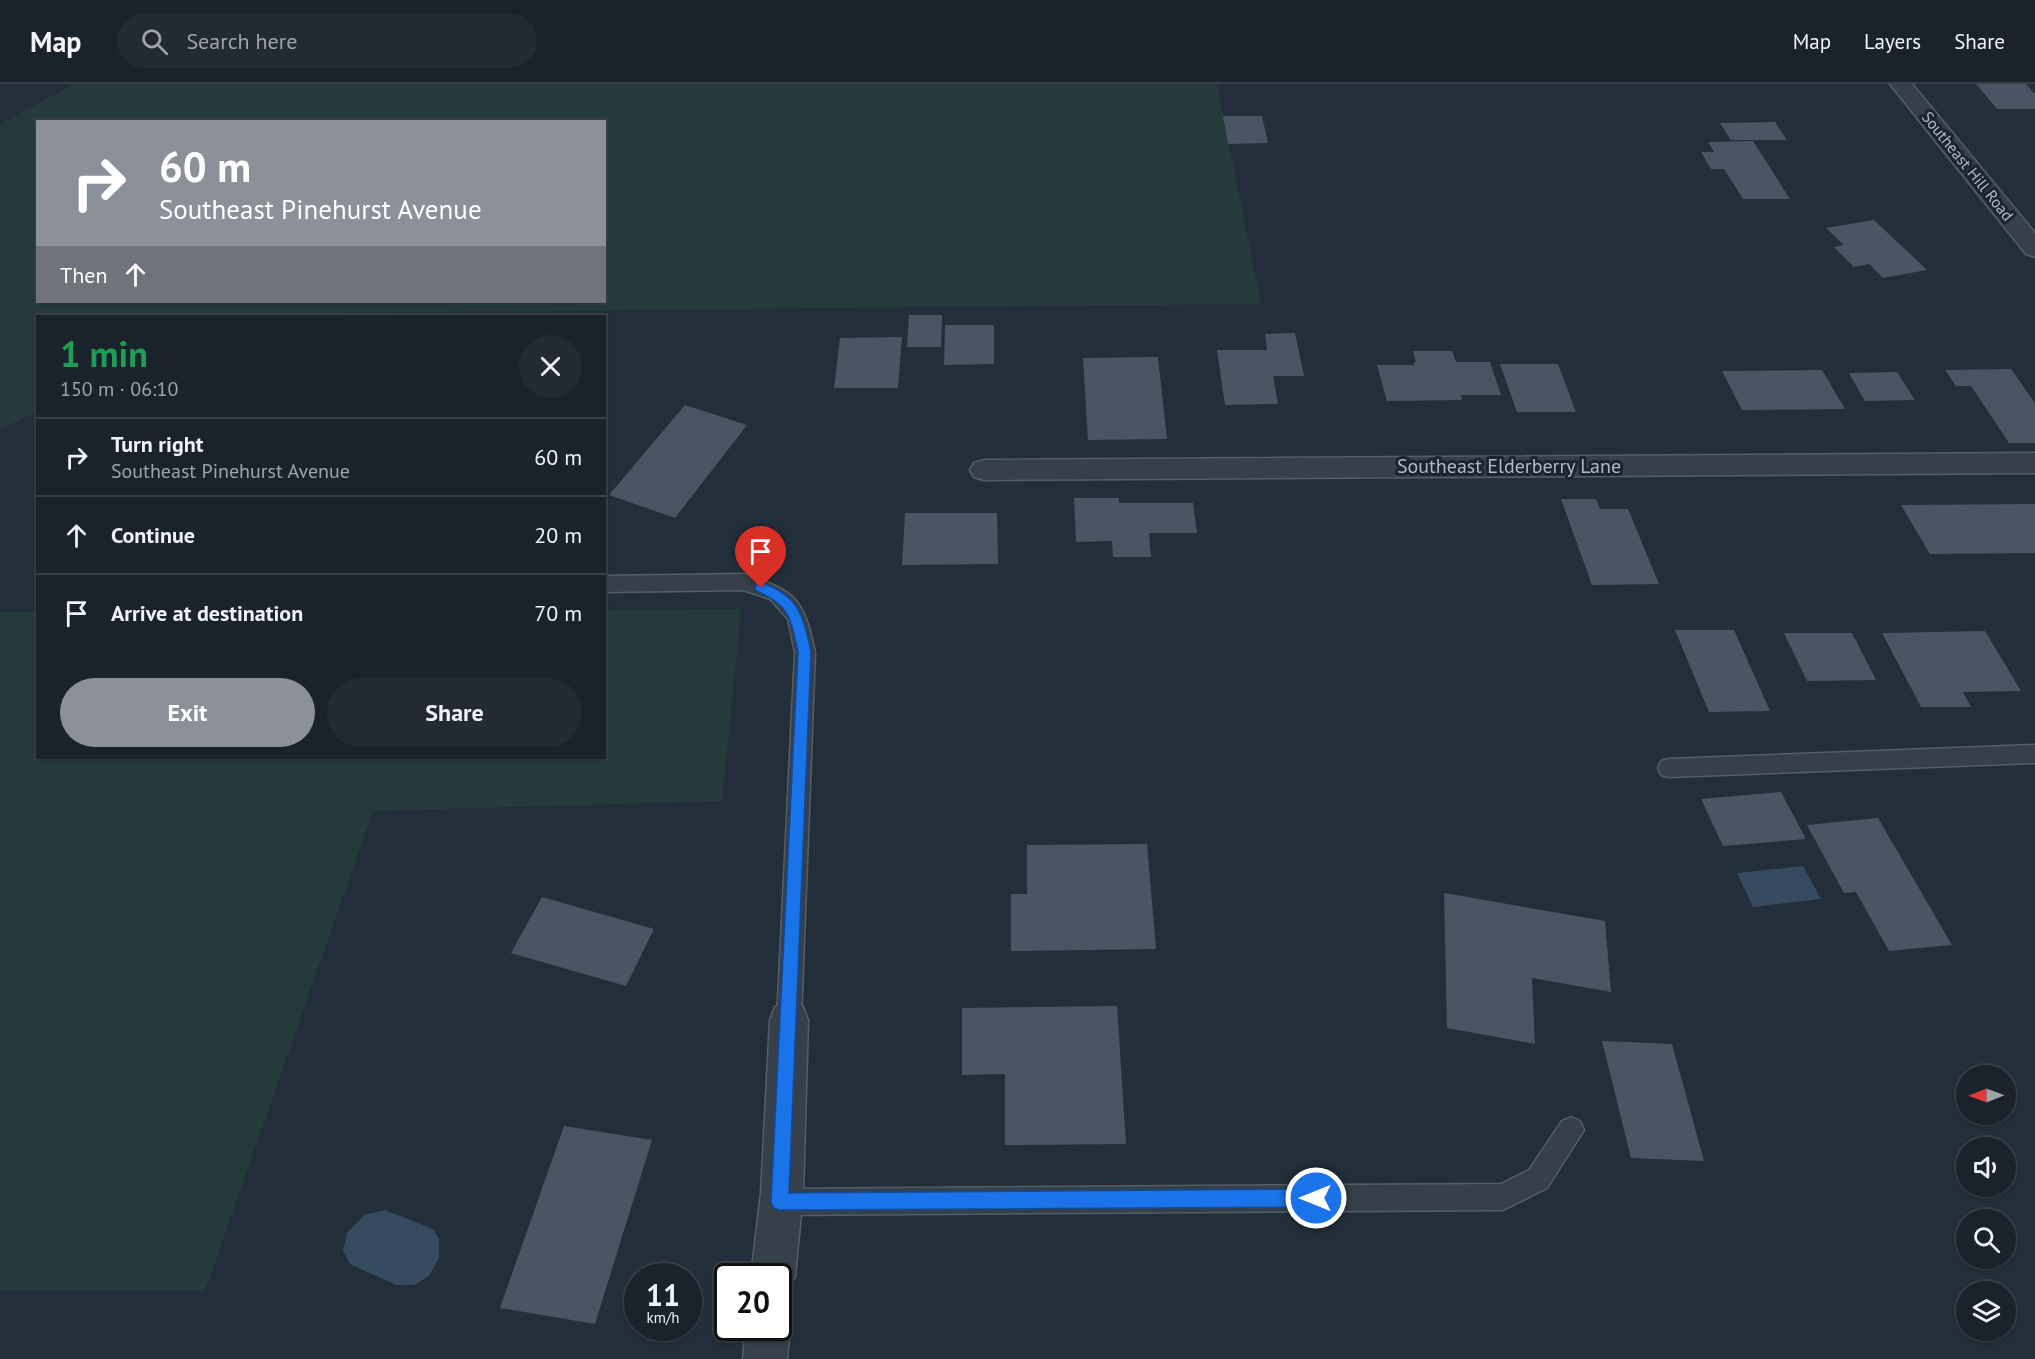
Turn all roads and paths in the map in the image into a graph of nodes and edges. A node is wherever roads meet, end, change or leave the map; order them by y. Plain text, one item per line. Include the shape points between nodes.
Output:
1 (1901, 84) edge
2 (2035, 249) edge
3 (2035, 463) edge
4 (984, 470) dead end
5 (606, 584) edge
6 (2035, 753) edge
7 (1669, 768) dead end
8 (789, 1020) joint
9 (1571, 1130) dead end
10 (780, 1202) junction
11 (774, 1263) edge
12 (767, 1341) edge
13 (765, 1359) edge

1 - 2 street, Southeast Hill Road
3 - 4 street, Southeast Elderberry Lane
5 - 8 lane via 744,582 777,594 797,616 805,652
6 - 7 lane
8 - 10 street
9 - 10 lane via 1538,1179 1503,1197
10 - 11 street
12 - 13 street

